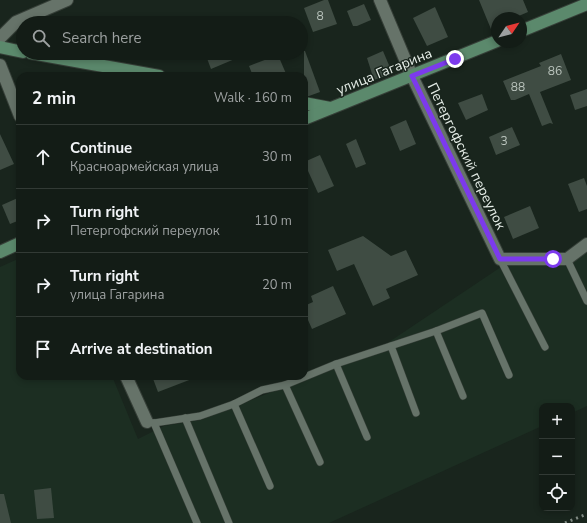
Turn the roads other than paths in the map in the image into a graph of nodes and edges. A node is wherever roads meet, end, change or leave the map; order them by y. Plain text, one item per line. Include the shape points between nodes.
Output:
1 (66, 0) edge
2 (380, 0) edge
3 (587, 4) edge
4 (30, 16) edge
5 (16, 22) edge
6 (527, 29) edge
7 (0, 38) edge
8 (491, 43) edge
9 (0, 47) edge
10 (16, 50) edge
11 (70, 60) edge
12 (0, 65) edge
13 (137, 72) edge
14 (412, 76) junction
15 (308, 104) edge
16 (16, 106) edge
17 (330, 108) junction
18 (308, 117) edge
19 (587, 244) edge
20 (16, 245) edge
21 (0, 252) edge
22 (500, 259) junction
23 (567, 259) junction
24 (587, 301) edge
25 (436, 331) junction
26 (391, 346) junction
27 (545, 347) dead end
28 (336, 364) junction
29 (510, 375) dead end
30 (308, 376) edge
31 (128, 380) edge
32 (297, 380) edge
33 (285, 385) junction
34 (463, 396) dead end
35 (234, 404) junction
36 (416, 413) dead end
37 (185, 418) junction
38 (151, 423) junction
39 (367, 437) dead end
40 (320, 462) dead end
41 (270, 486) dead end
42 (197, 523) edge
43 (229, 523) edge

1 - 4 street
2 - 14 street, Петергофский переулок
3 - 6 street
5 - 7 street
8 - 14 street, улица Гагарина
9 - 10 street
11 - 13 street
12 - 16 street
14 - 17 street, улица Гагарина
14 - 22 street, Петергофский переулок
15 - 17 street
17 - 18 street, улица Гагарина
19 - 23 street
20 - 21 street
22 - 23 street
22 - 27 lane
23 - 24 lane
25 - 26 lane
25 - 29 lane via 482,313
25 - 34 lane
26 - 28 lane
26 - 36 lane
28 - 30 lane
28 - 39 lane
31 - 38 street
32 - 33 lane
33 - 35 lane via 262,390
33 - 40 lane
35 - 37 lane via 200,416
35 - 41 lane
37 - 38 lane
37 - 43 lane
38 - 42 lane

